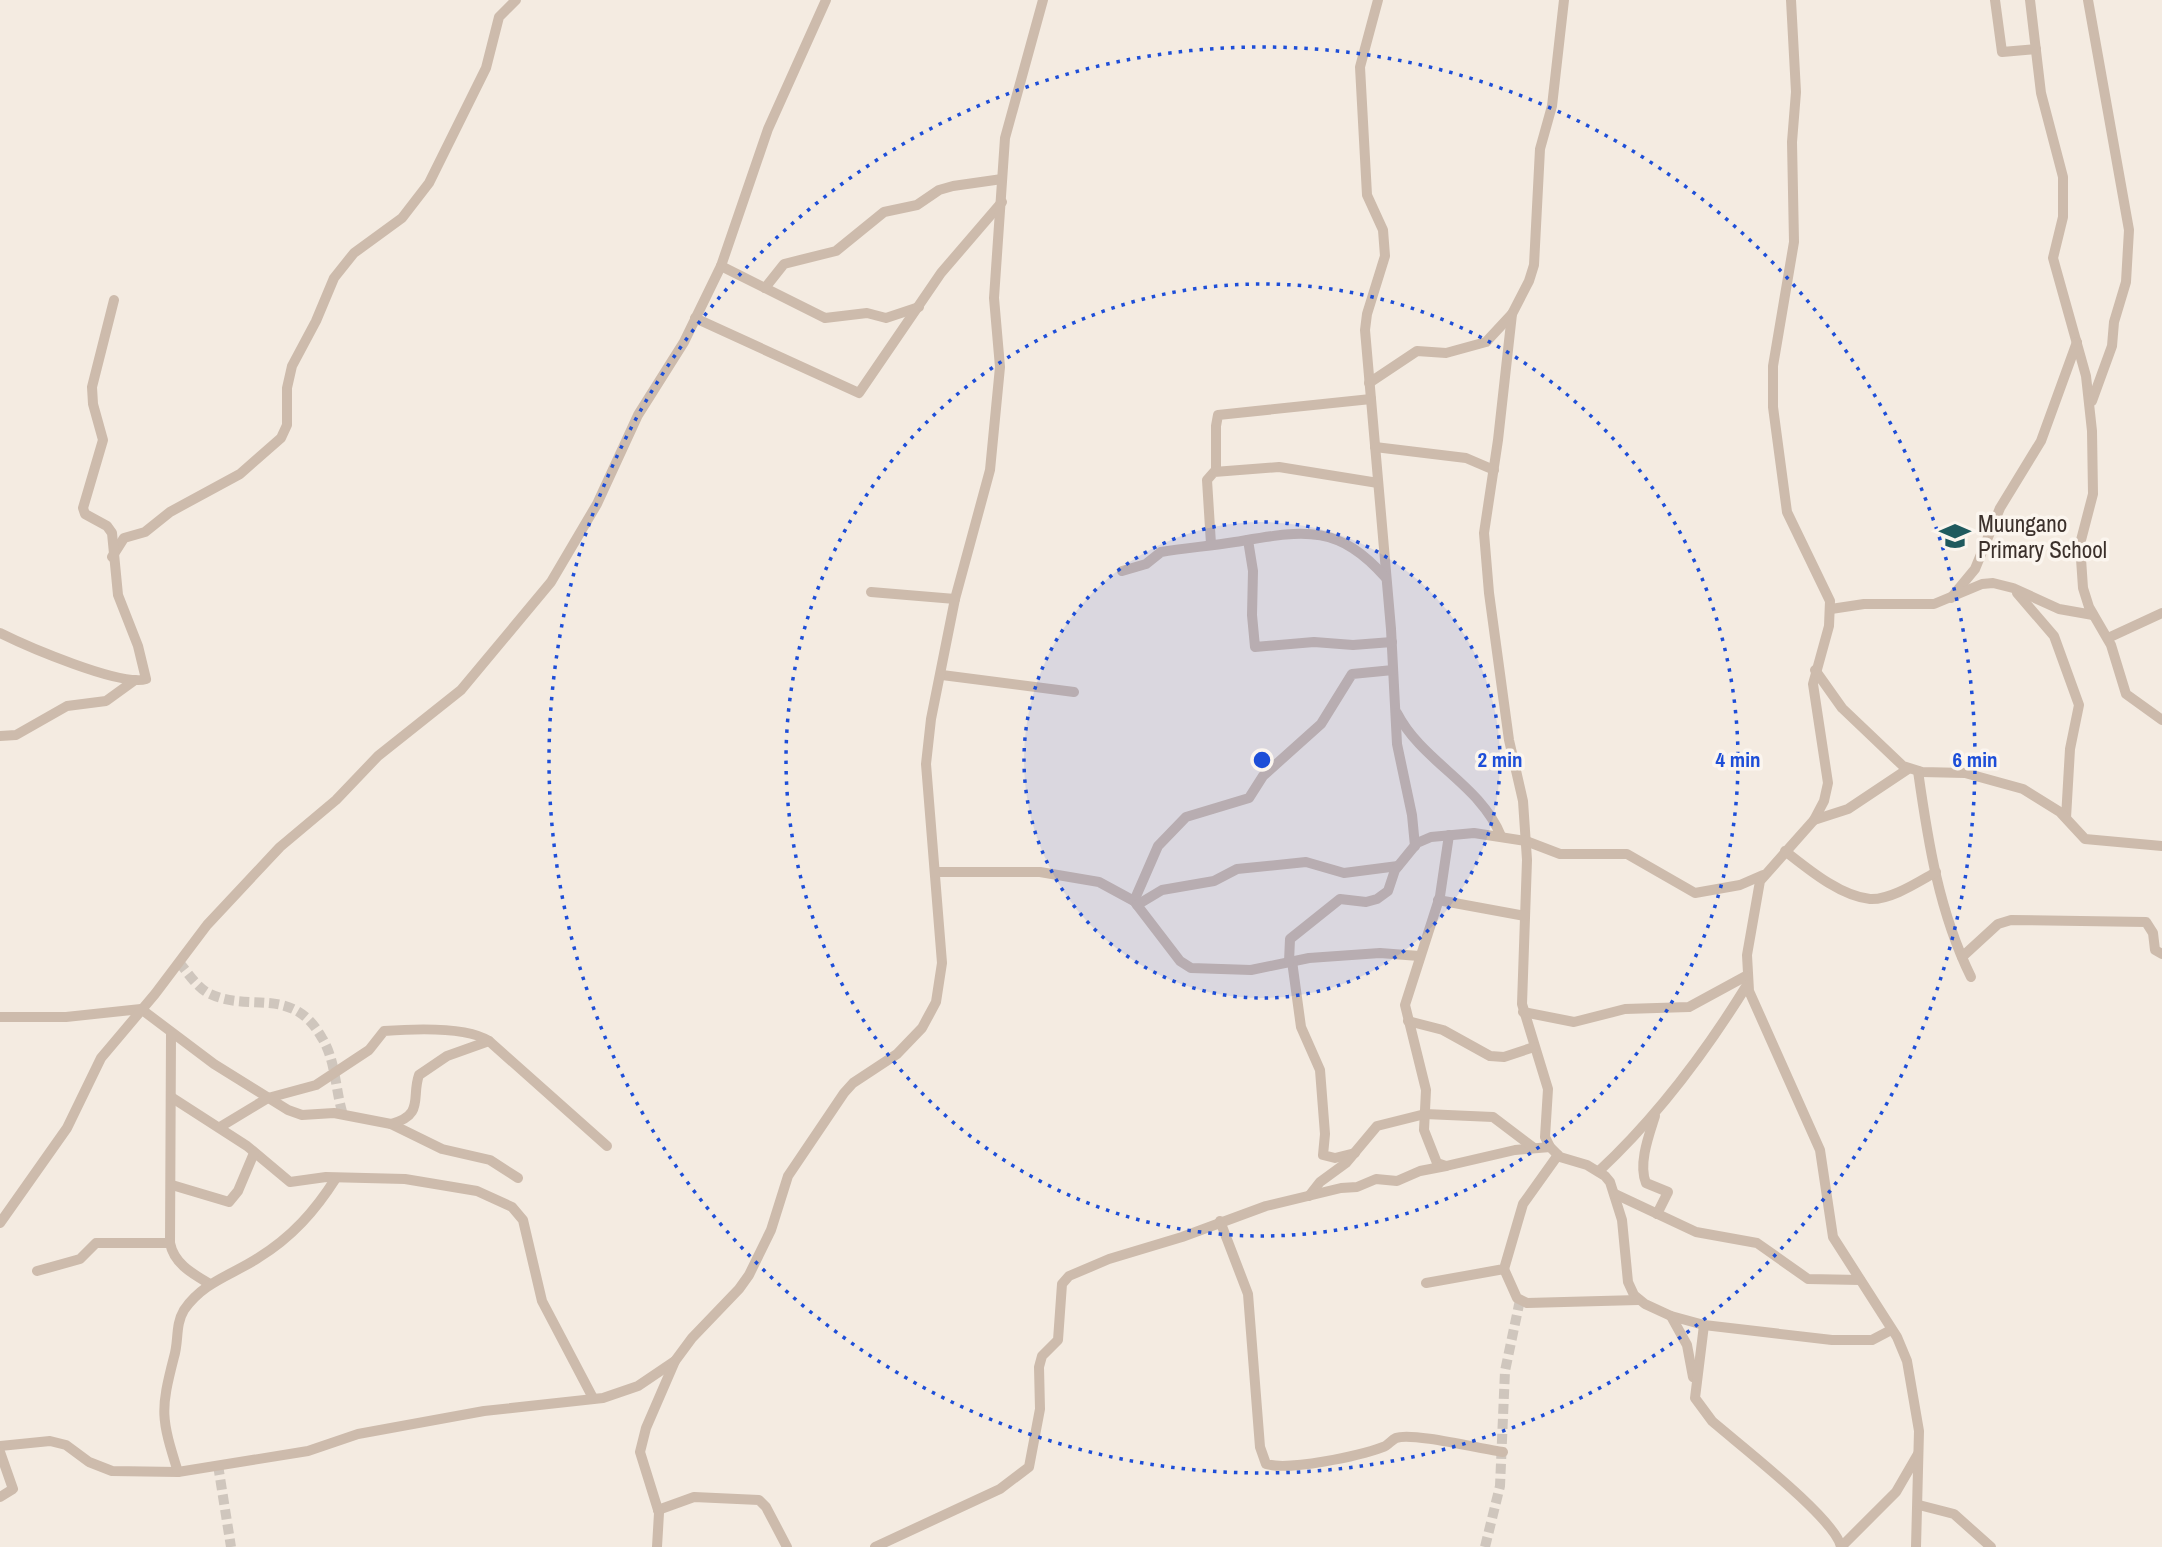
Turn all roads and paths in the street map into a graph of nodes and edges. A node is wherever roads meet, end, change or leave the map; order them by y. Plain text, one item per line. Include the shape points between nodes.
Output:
1 (516, 0) edge
2 (826, 0) edge
3 (1043, 0) edge
4 (1378, 0) edge
5 (1564, 0) edge
6 (1791, 0) edge
7 (1995, 0) edge
8 (2030, 0) edge
9 (2088, 0) edge
10 (2036, 49) junction
11 (1002, 179) junction
12 (1002, 202) junction
13 (721, 266) junction
14 (765, 288) junction
15 (114, 300) dead end
16 (919, 307) junction
17 (1512, 314) junction
18 (695, 318) junction
19 (2078, 339) junction
20 (1369, 383) junction
21 (1371, 399) junction
22 (2090, 407) junction
23 (1375, 447) junction
24 (1494, 470) junction
25 (1216, 471) junction
26 (1378, 483) junction
27 (1248, 540) junction
28 (1211, 544) junction
29 (113, 557) junction
30 (1122, 571) dead end
31 (1386, 578) junction
32 (2013, 588) junction
33 (871, 592) dead end
34 (1951, 598) junction
35 (955, 599) junction
36 (1831, 609) junction
37 (2162, 613) edge
38 (2093, 615) junction
39 (0, 633) edge
40 (2108, 638) junction
41 (1392, 642) junction
42 (1393, 670) junction
43 (1815, 670) junction
44 (942, 675) junction
45 (135, 680) junction
46 (1074, 692) dead end
47 (1394, 707) junction
48 (2162, 720) edge
49 (0, 736) edge
50 (1913, 770) junction
51 (2066, 818) junction
52 (1814, 820) junction
53 (1449, 835) junction
54 (1501, 836) junction
55 (1526, 841) junction
56 (1415, 846) junction
57 (2162, 846) edge
58 (1785, 851) junction
59 (1398, 866) junction
60 (935, 872) junction
61 (1936, 872) junction
62 (1763, 875) junction
63 (1438, 900) junction
64 (1136, 903) junction
65 (1525, 916) junction
66 (2162, 954) edge
67 (1419, 956) junction
68 (1962, 957) junction
69 (1290, 961) junction
70 (1971, 977) dead end
71 (1747, 981) junction
72 (141, 1009) junction
73 (1523, 1012) junction
74 (0, 1017) edge
75 (1408, 1021) junction
76 (171, 1034) junction
77 (489, 1041) junction
78 (1534, 1047) junction
79 (171, 1097) junction
80 (268, 1098) junction
81 (1656, 1113) junction
82 (1425, 1114) junction
83 (391, 1124) junction
84 (220, 1127) junction
85 (607, 1146) dead end
86 (1534, 1148) junction
87 (1554, 1151) junction
88 (254, 1153) junction
89 (1355, 1153) junction
90 (1446, 1166) junction
91 (1599, 1171) junction
92 (336, 1178) junction
93 (518, 1178) dead end
94 (172, 1185) junction
95 (1615, 1194) junction
96 (1309, 1196) junction
97 (1657, 1214) junction
98 (1220, 1221) junction
99 (0, 1223) edge
100 (170, 1243) junction
101 (1504, 1269) junction
102 (37, 1271) dead end
103 (1860, 1280) junction
104 (1426, 1283) dead end
105 (210, 1284) junction
106 (1638, 1300) junction
107 (1671, 1316) junction
108 (1704, 1325) junction
109 (1891, 1330) junction
110 (675, 1361) junction
111 (1695, 1390) junction
112 (593, 1398) junction
113 (0, 1446) edge
114 (1919, 1451) junction
115 (0, 1452) edge
116 (1503, 1452) dead end
117 (178, 1472) junction
118 (0, 1497) edge
119 (1919, 1506) junction
120 (658, 1510) junction
121 (657, 1547) edge
122 (787, 1547) edge
123 (875, 1547) edge
124 (1841, 1547) edge
125 (1916, 1547) edge
126 (1991, 1547) edge

1 - 29 street via 499,17 486,68 429,183 411,209 354,253 334,278 292,366 287,425 281,438 240,474 170,512 145,532 124,538
2 - 13 street via 768,129
3 - 11 street via 1010,115
4 - 20 street via 1360,67 1367,195 1385,241 1385,256 1367,314
5 - 17 street via 1552,106 1541,140 1534,265
6 - 36 street via 1796,92 1794,242 1773,366 1773,407 1787,512 1825,587
7 - 10 street via 2002,52
8 - 10 street
9 - 22 street via 2129,241 2126,282 2112,346
10 - 19 street via 2041,93 2063,177 2063,217 2053,258
11 - 12 street
11 - 14 street via 946,188 917,205 884,212 836,251 783,264
12 - 16 street via 963,245
12 - 35 street via 994,298 1000,368 990,470
13 - 14 street
13 - 18 street
14 - 16 street via 825,318 860,313 886,318
15 - 29 street via 92,387 103,440 83,508 111,530
16 - 18 street via 859,393
17 - 20 street via 1486,342 1446,353 1417,351
17 - 24 street
18 - 72 street via 638,415 597,504 551,582 461,690 378,756 248,879
19 - 22 street
19 - 34 street via 2041,441 2000,508 1975,569
20 - 21 street
21 - 23 street
21 - 25 street via 1218,415
22 - 38 street via 2094,482 2080,544 2082,586
23 - 24 street via 1466,458
23 - 26 street
24 - 55 street via 1485,512 1485,557 1509,740 1524,801
25 - 26 street via 1279,467
25 - 28 street via 1207,478
26 - 31 street
27 - 28 street
27 - 31 street via 1280,534 1335,538 1362,554
27 - 41 street via 1255,647
28 - 30 street via 1157,553 1146,564
29 - 45 street via 118,595 145,666 146,679
31 - 41 street
32 - 34 street via 1982,584
32 - 38 street via 2059,609
32 - 51 street via 2054,636 2079,705 2071,742
33 - 35 street
34 - 36 street via 1934,604
35 - 44 street
36 - 43 street
37 - 40 street
38 - 40 street
39 - 45 street via 55,657
40 - 48 street via 2126,694
41 - 42 street
42 - 47 street
42 - 64 street via 1352,674 1321,724 1263,776 1250,798 1183,820 1158,846
43 - 50 street via 1842,708
43 - 52 street via 1813,684 1828,783
44 - 46 street
44 - 60 street via 926,764
45 - 49 street via 106,701 67,706 16,735
47 - 54 street via 1411,736 1483,804
47 - 56 street
50 - 51 street via 1965,773 2023,789
50 - 52 street via 1848,809
50 - 61 street
51 - 57 street via 2085,839
52 - 58 street
53 - 54 street
53 - 56 street via 1425,839
53 - 63 street
54 - 55 street
55 - 62 street via 1560,854 1627,854 1695,893 1740,885
55 - 65 street
56 - 59 street
58 - 61 street via 1832,883 1870,898
58 - 62 street
59 - 64 street via 1344,873 1306,862 1237,869 1214,881 1162,890
59 - 69 street via 1382,896 1373,902 1340,899 1290,939
60 - 64 street via 1051,874 1099,882
60 - 110 street via 942,963 941,984 931,1012 906,1047 844,1093 788,1176 771,1230 749,1275
61 - 68 street
62 - 71 street via 1753,908
63 - 65 street
63 - 67 street
64 - 69 street via 1187,967 1251,970
65 - 73 street
66 - 68 street via 2155,950 2146,922 2007,920
67 - 69 street via 1380,953
67 - 75 street via 1406,996
68 - 70 street
69 - 89 street via 1297,1013 1320,1070 1323,1155 1335,1158
71 - 73 street via 1689,1007 1625,1009 1574,1022
71 - 81 street via 1718,1031
71 - 103 street via 1814,1134 1823,1163 1830,1227
72 - 74 street via 66,1017
72 - 76 street
72 - 99 street via 101,1058 67,1128
73 - 78 street
75 - 78 street via 1443,1030 1490,1056 1504,1057
75 - 82 street via 1426,1090
76 - 79 street
76 - 80 street
77 - 80 street via 470,1032 384,1031 369,1050 324,1080
77 - 83 street via 447,1056 419,1075 411,1112
77 - 85 street
78 - 87 street via 1548,1089 1545,1135
79 - 84 street
79 - 94 street
80 - 83 street via 295,1113 328,1112
80 - 84 street
81 - 91 street
81 - 97 street via 1643,1176 1646,1183 1667,1191
82 - 86 street via 1497,1118
82 - 89 street via 1380,1125
82 - 90 street via 1427,1140 1437,1163
83 - 93 street via 442,1149 490,1160
84 - 88 street
86 - 87 street
86 - 90 street
87 - 91 street
87 - 101 street via 1523,1203
88 - 92 street via 289,1182
88 - 94 street via 229,1202
89 - 96 street
90 - 96 street via 1397,1181 1376,1179
91 - 95 street
92 - 105 street via 302,1225 258,1259
92 - 112 street via 405,1180 470,1189 512,1206 526,1229 542,1301
94 - 100 street
95 - 97 street
95 - 106 street via 1626,1273
96 - 98 street
97 - 103 street via 1696,1232 1758,1242 1808,1279
98 - 116 street via 1248,1294 1260,1447 1266,1464 1311,1463 1384,1447 1397,1438 1439,1440
98 - 123 street via 1109,1258 1066,1279 1058,1340 1041,1361 1040,1409 1029,1467 1000,1489
100 - 102 street via 96,1243 80,1259
100 - 105 street via 184,1267
101 - 104 street
101 - 106 street via 1517,1298 1527,1303
103 - 109 street
105 - 117 street via 184,1310 177,1325 176,1351 164,1394 163,1422
106 - 107 street
107 - 108 street
107 - 111 street via 1687,1345
108 - 109 street via 1853,1341 1878,1338
108 - 111 street
109 - 114 street via 1904,1351 1914,1386
110 - 112 street via 638,1386
110 - 120 street via 640,1452
111 - 124 street via 1696,1404 1819,1516
112 - 117 street via 484,1410 358,1434 308,1451
113 - 117 street via 58,1443 112,1471
114 - 119 street
114 - 124 street via 1888,1501
115 - 118 street via 13,1489
119 - 125 street
119 - 126 street via 1954,1514
120 - 121 street
120 - 122 street via 694,1497 759,1500

